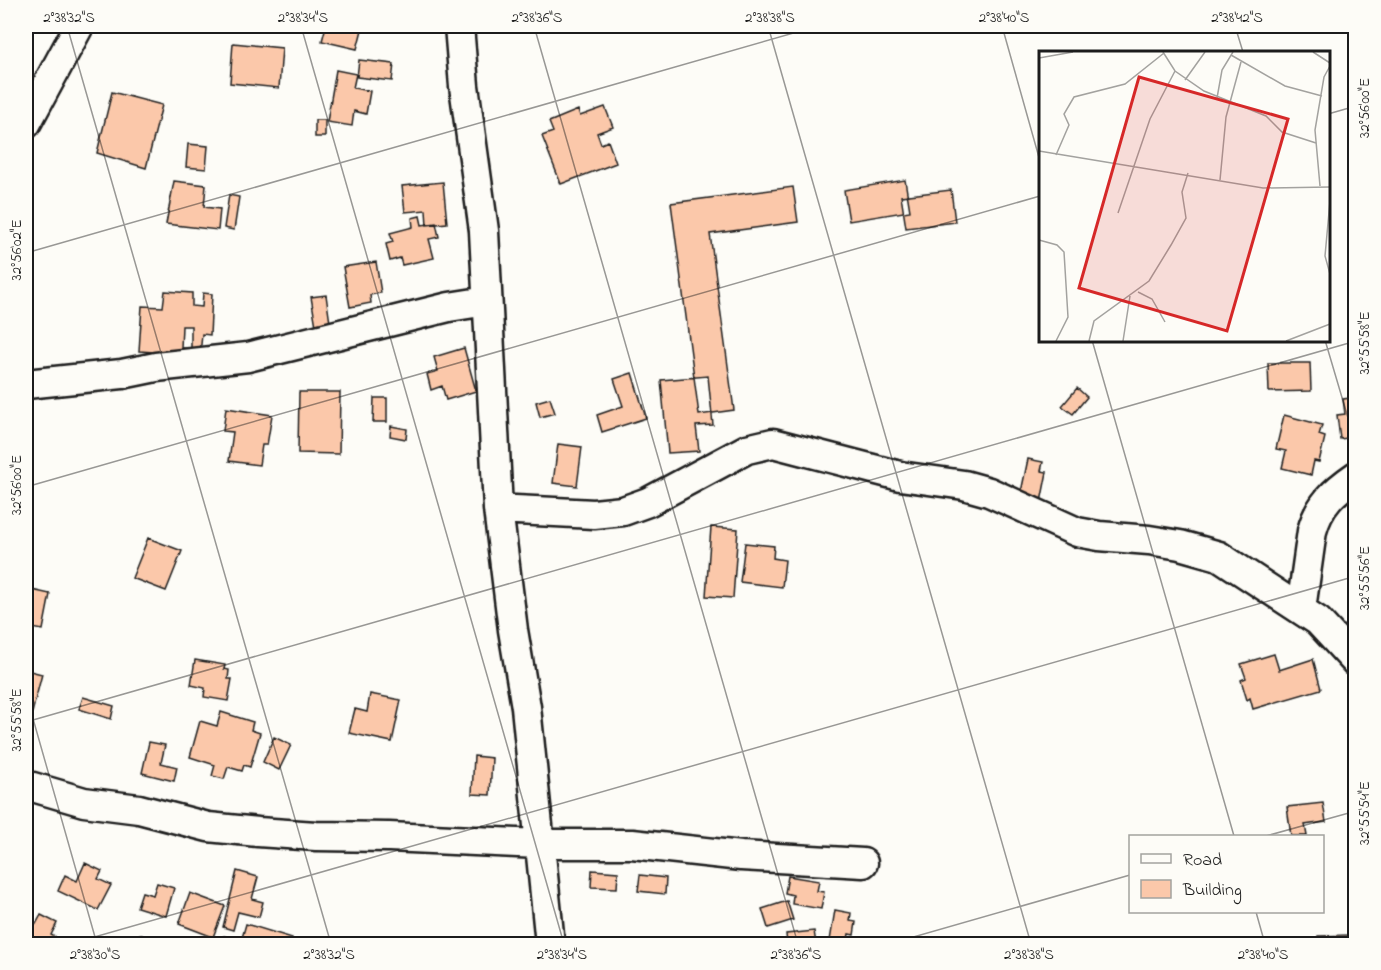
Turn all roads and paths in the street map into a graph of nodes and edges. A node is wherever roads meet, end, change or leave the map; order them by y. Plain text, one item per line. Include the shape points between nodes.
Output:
1 (79, 26) edge
2 (459, 26) edge
3 (26, 124) edge
4 (487, 301) junction
5 (26, 384) edge
6 (1356, 476) edge
7 (498, 509) junction
8 (1300, 609) junction
9 (1351, 652) edge
10 (26, 786) edge
11 (539, 844) junction
12 (863, 863) dead end
13 (550, 945) edge

1 - 3 street
2 - 4 street via 484,231
4 - 5 street via 248,357
4 - 7 street
6 - 8 street via 1328,498 1315,519
7 - 8 street via 610,514 623,511 648,502 747,449 772,443 900,476 989,492 1077,532 1180,545 1219,556
7 - 11 street via 526,707
8 - 9 street
10 - 11 street via 208,827 316,836
11 - 12 street via 632,844 741,856
11 - 13 street

